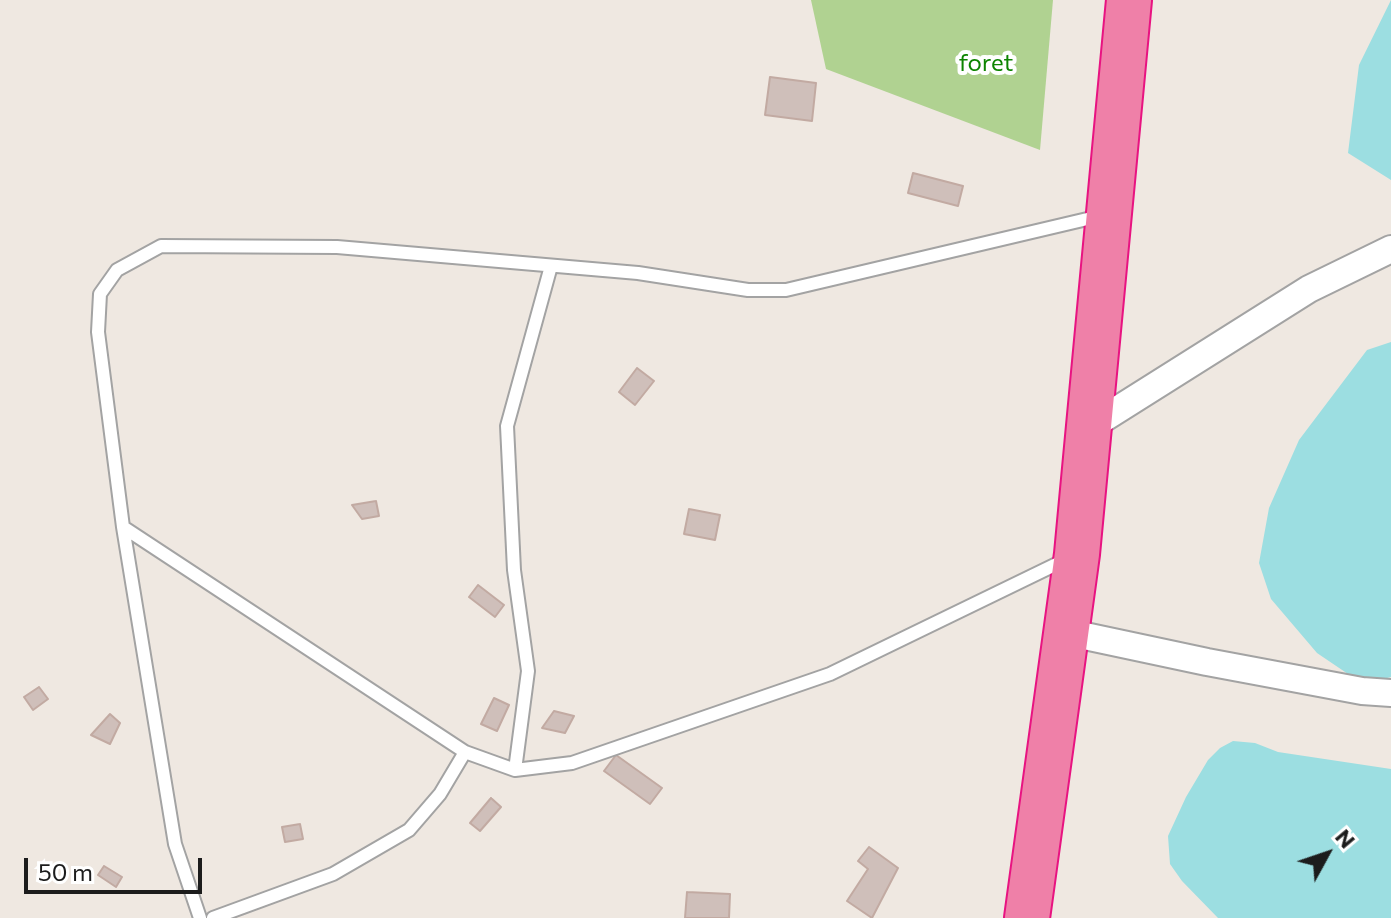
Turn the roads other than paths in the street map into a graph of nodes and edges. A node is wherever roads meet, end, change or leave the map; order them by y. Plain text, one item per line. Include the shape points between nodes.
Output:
1 (1129, 0) edge
2 (1107, 214) junction
3 (1391, 249) edge
4 (551, 266) junction
5 (1090, 427) junction
6 (123, 527) junction
7 (1077, 554) junction
8 (1066, 632) junction
9 (1391, 693) edge
10 (465, 752) junction
11 (515, 770) junction
12 (200, 918) edge
13 (213, 918) edge
14 (1027, 918) edge

1 - 2 highway
2 - 4 lane via 786,290
2 - 5 highway
3 - 5 street via 1309,289
4 - 6 lane via 337,247 161,246 117,270 100,294 98,332
4 - 11 lane via 507,426 514,570 528,671
5 - 7 highway
6 - 10 lane
6 - 12 lane via 175,844
7 - 8 highway
7 - 11 lane via 830,674 572,763
8 - 9 street
8 - 14 highway
10 - 11 lane
10 - 13 lane via 440,794 409,830 333,874

